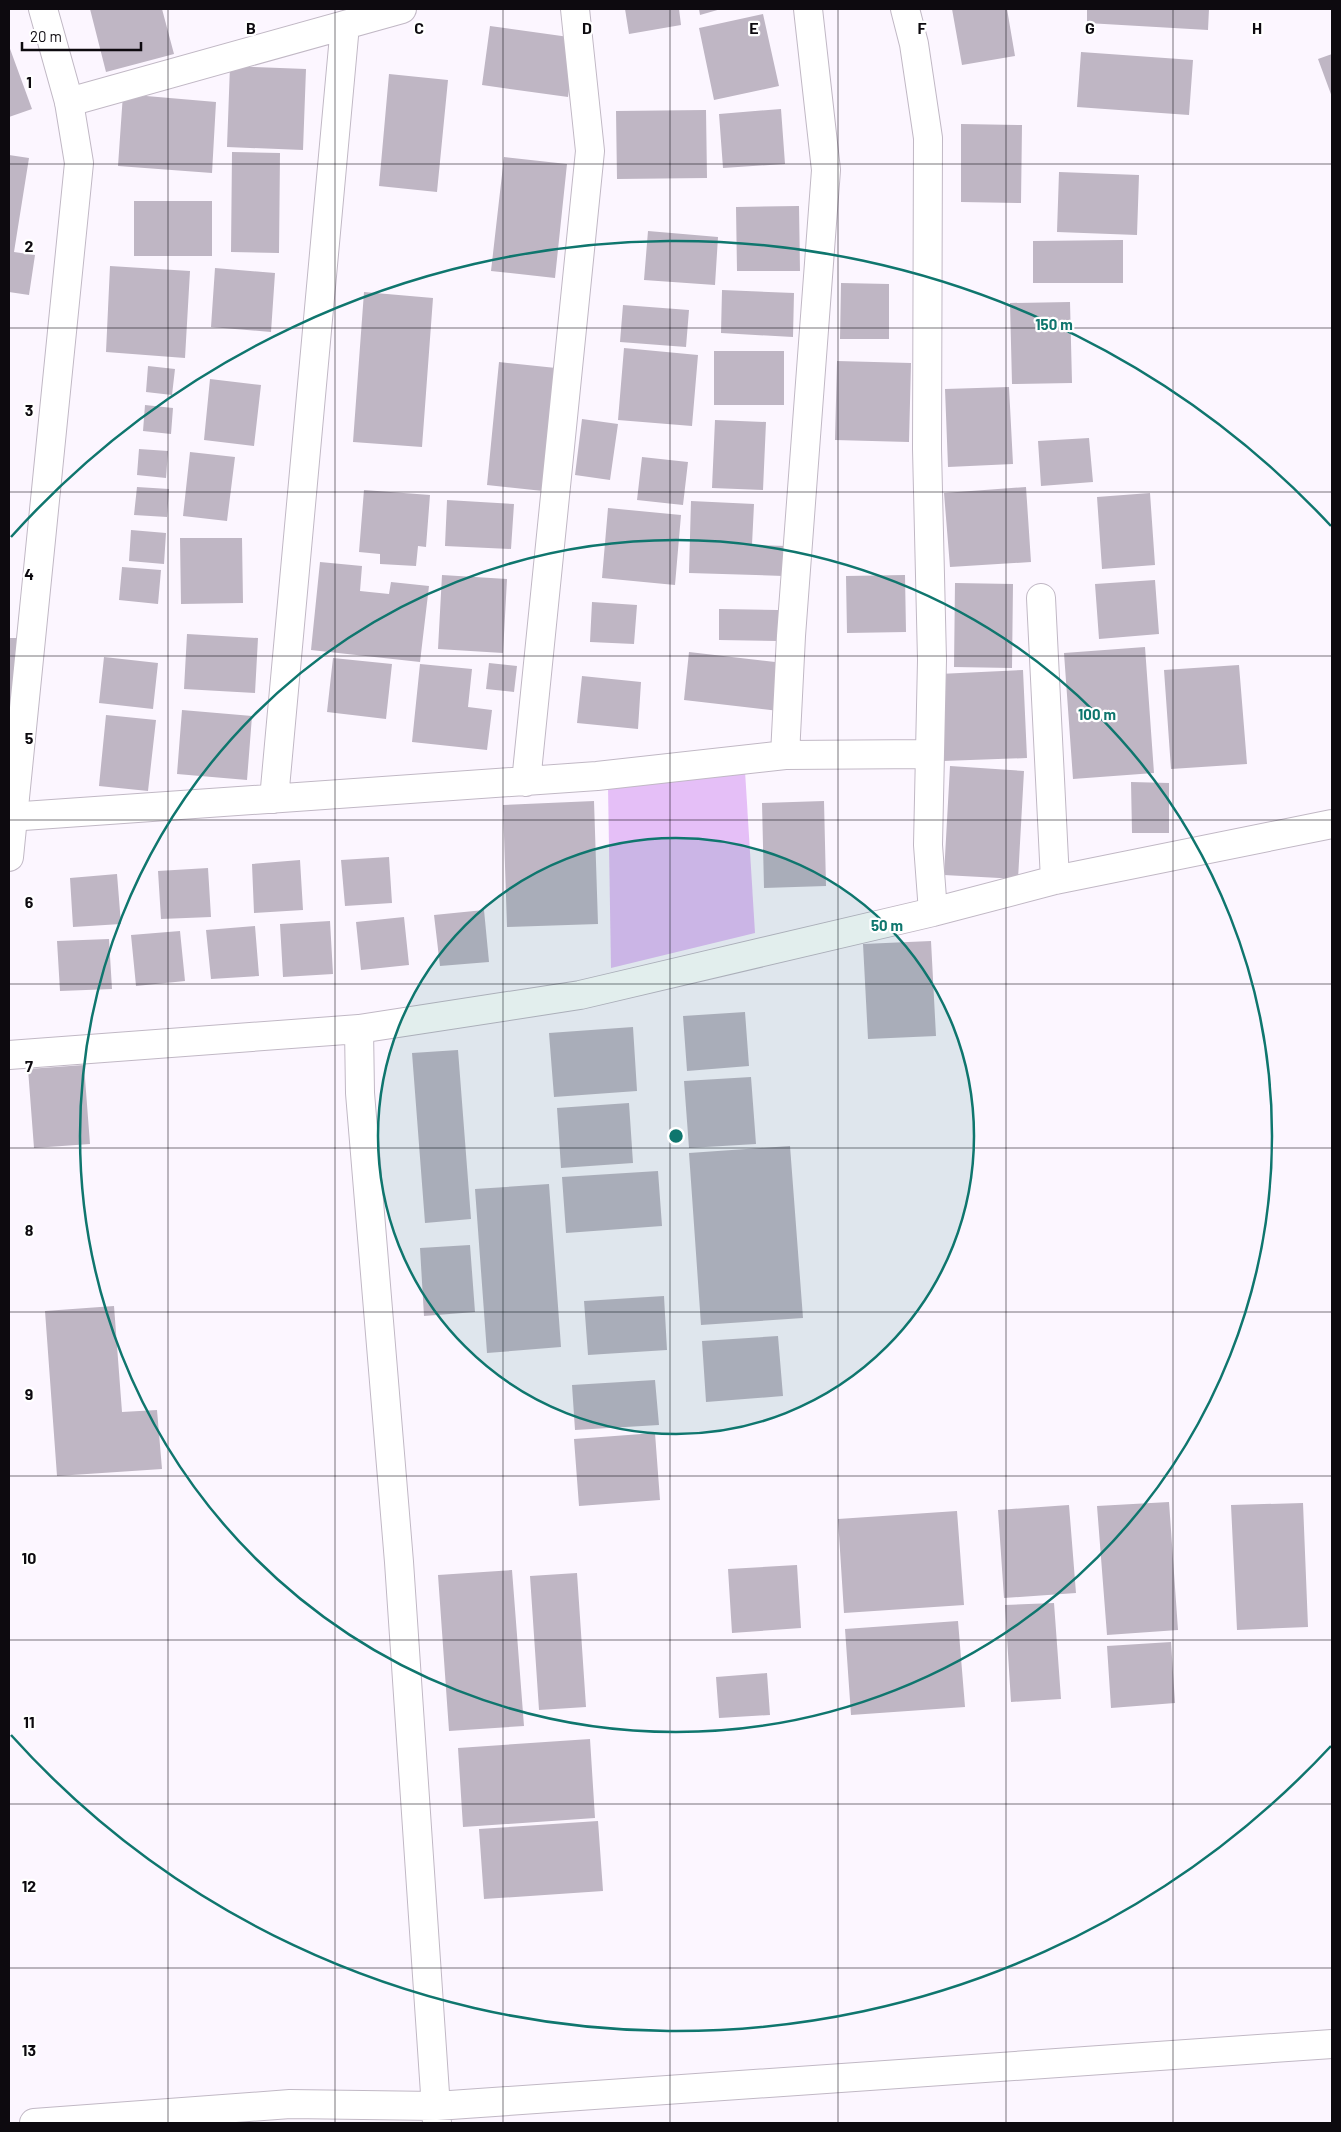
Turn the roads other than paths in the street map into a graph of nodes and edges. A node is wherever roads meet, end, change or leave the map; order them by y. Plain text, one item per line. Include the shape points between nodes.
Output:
1 (43, 9) edge
2 (402, 9) edge
3 (575, 9) edge
4 (808, 9) edge
5 (905, 9) edge
6 (344, 25) junction
7 (69, 102) junction
8 (1041, 598) dead end
9 (930, 754) junction
10 (786, 755) junction
11 (526, 782) junction
12 (274, 799) junction
13 (11, 817) edge
14 (1332, 824) edge
15 (9, 857) edge
16 (1055, 880) junction
17 (933, 912) junction
18 (359, 1029) junction
19 (9, 1055) edge
20 (1332, 2044) edge
21 (436, 2115) edge
22 (34, 2123) edge

1 - 7 street
2 - 6 street
3 - 11 street via 590,151
4 - 10 street via 826,170 791,636
5 - 9 street via 914,44 928,138
6 - 7 street
6 - 12 street
7 - 13 street via 79,163
8 - 16 street
9 - 10 street
9 - 17 street via 928,845
10 - 11 street
11 - 12 street
12 - 13 street
13 - 15 street
14 - 16 street
16 - 17 street
17 - 18 street via 580,995
18 - 19 street
18 - 21 street via 360,1094 400,1572
20 - 21 street
21 - 22 street via 290,2104

